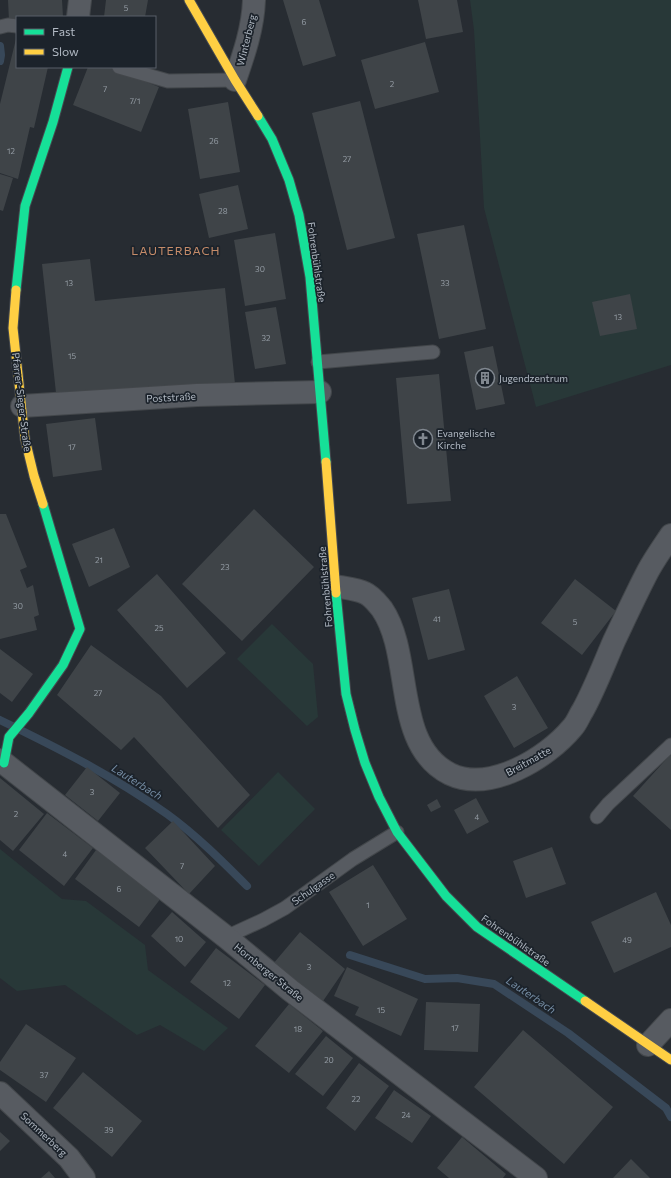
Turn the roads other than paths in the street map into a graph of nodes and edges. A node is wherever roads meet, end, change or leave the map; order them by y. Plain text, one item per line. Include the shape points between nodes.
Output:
1 (80, 0) edge
2 (189, 0) edge
3 (254, 0) edge
4 (78, 16) edge
5 (68, 68) edge
6 (122, 68) edge
7 (235, 80) junction
8 (433, 352) dead end
9 (318, 362) junction
10 (320, 392) junction
11 (22, 406) junction
12 (671, 535) edge
13 (335, 586) junction
14 (671, 745) edge
15 (2, 762) edge
16 (596, 817) dead end
17 (397, 832) junction
18 (226, 938) junction
19 (671, 1020) edge
20 (648, 1045) junction
21 (671, 1060) edge
22 (0, 1093) edge
23 (84, 1178) edge
24 (536, 1178) edge

1 - 4 street
2 - 7 main road, Fohrenbühlstraße
3 - 7 street, Winterberg via 254,13 246,48
5 - 11 main road, Pfarrer-Sieger-Straße via 26,206 20,246 13,328
6 - 7 lane via 168,81
7 - 9 main road, Fohrenbühlstraße via 272,139 289,180 299,215 310,277
8 - 9 lane
9 - 10 main road, Fohrenbühlstraße
10 - 11 street, Poststraße via 197,395
10 - 13 main road, Fohrenbühlstraße
11 - 15 main road, Pfarrer-Sieger-Straße via 25,439 34,476 80,629 63,665 9,737
12 - 13 street, Breitmatte via 649,570 573,727 552,748 524,765 502,776 483,779 465,779 450,774 434,762 424,750 415,731 406,698 396,641 389,619 377,602 364,592
13 - 17 main road, Fohrenbühlstraße via 346,694 355,730 379,797
14 - 16 lane
15 - 18 street, Hornberger Straße
17 - 18 lane, Schulgasse via 285,908
17 - 20 main road, Fohrenbühlstraße via 446,896 477,927
18 - 24 street, Hornberger Straße via 296,995
19 - 20 street
20 - 21 main road, Fohrenbühlstraße
22 - 23 street, Sommerberg via 69,1158

